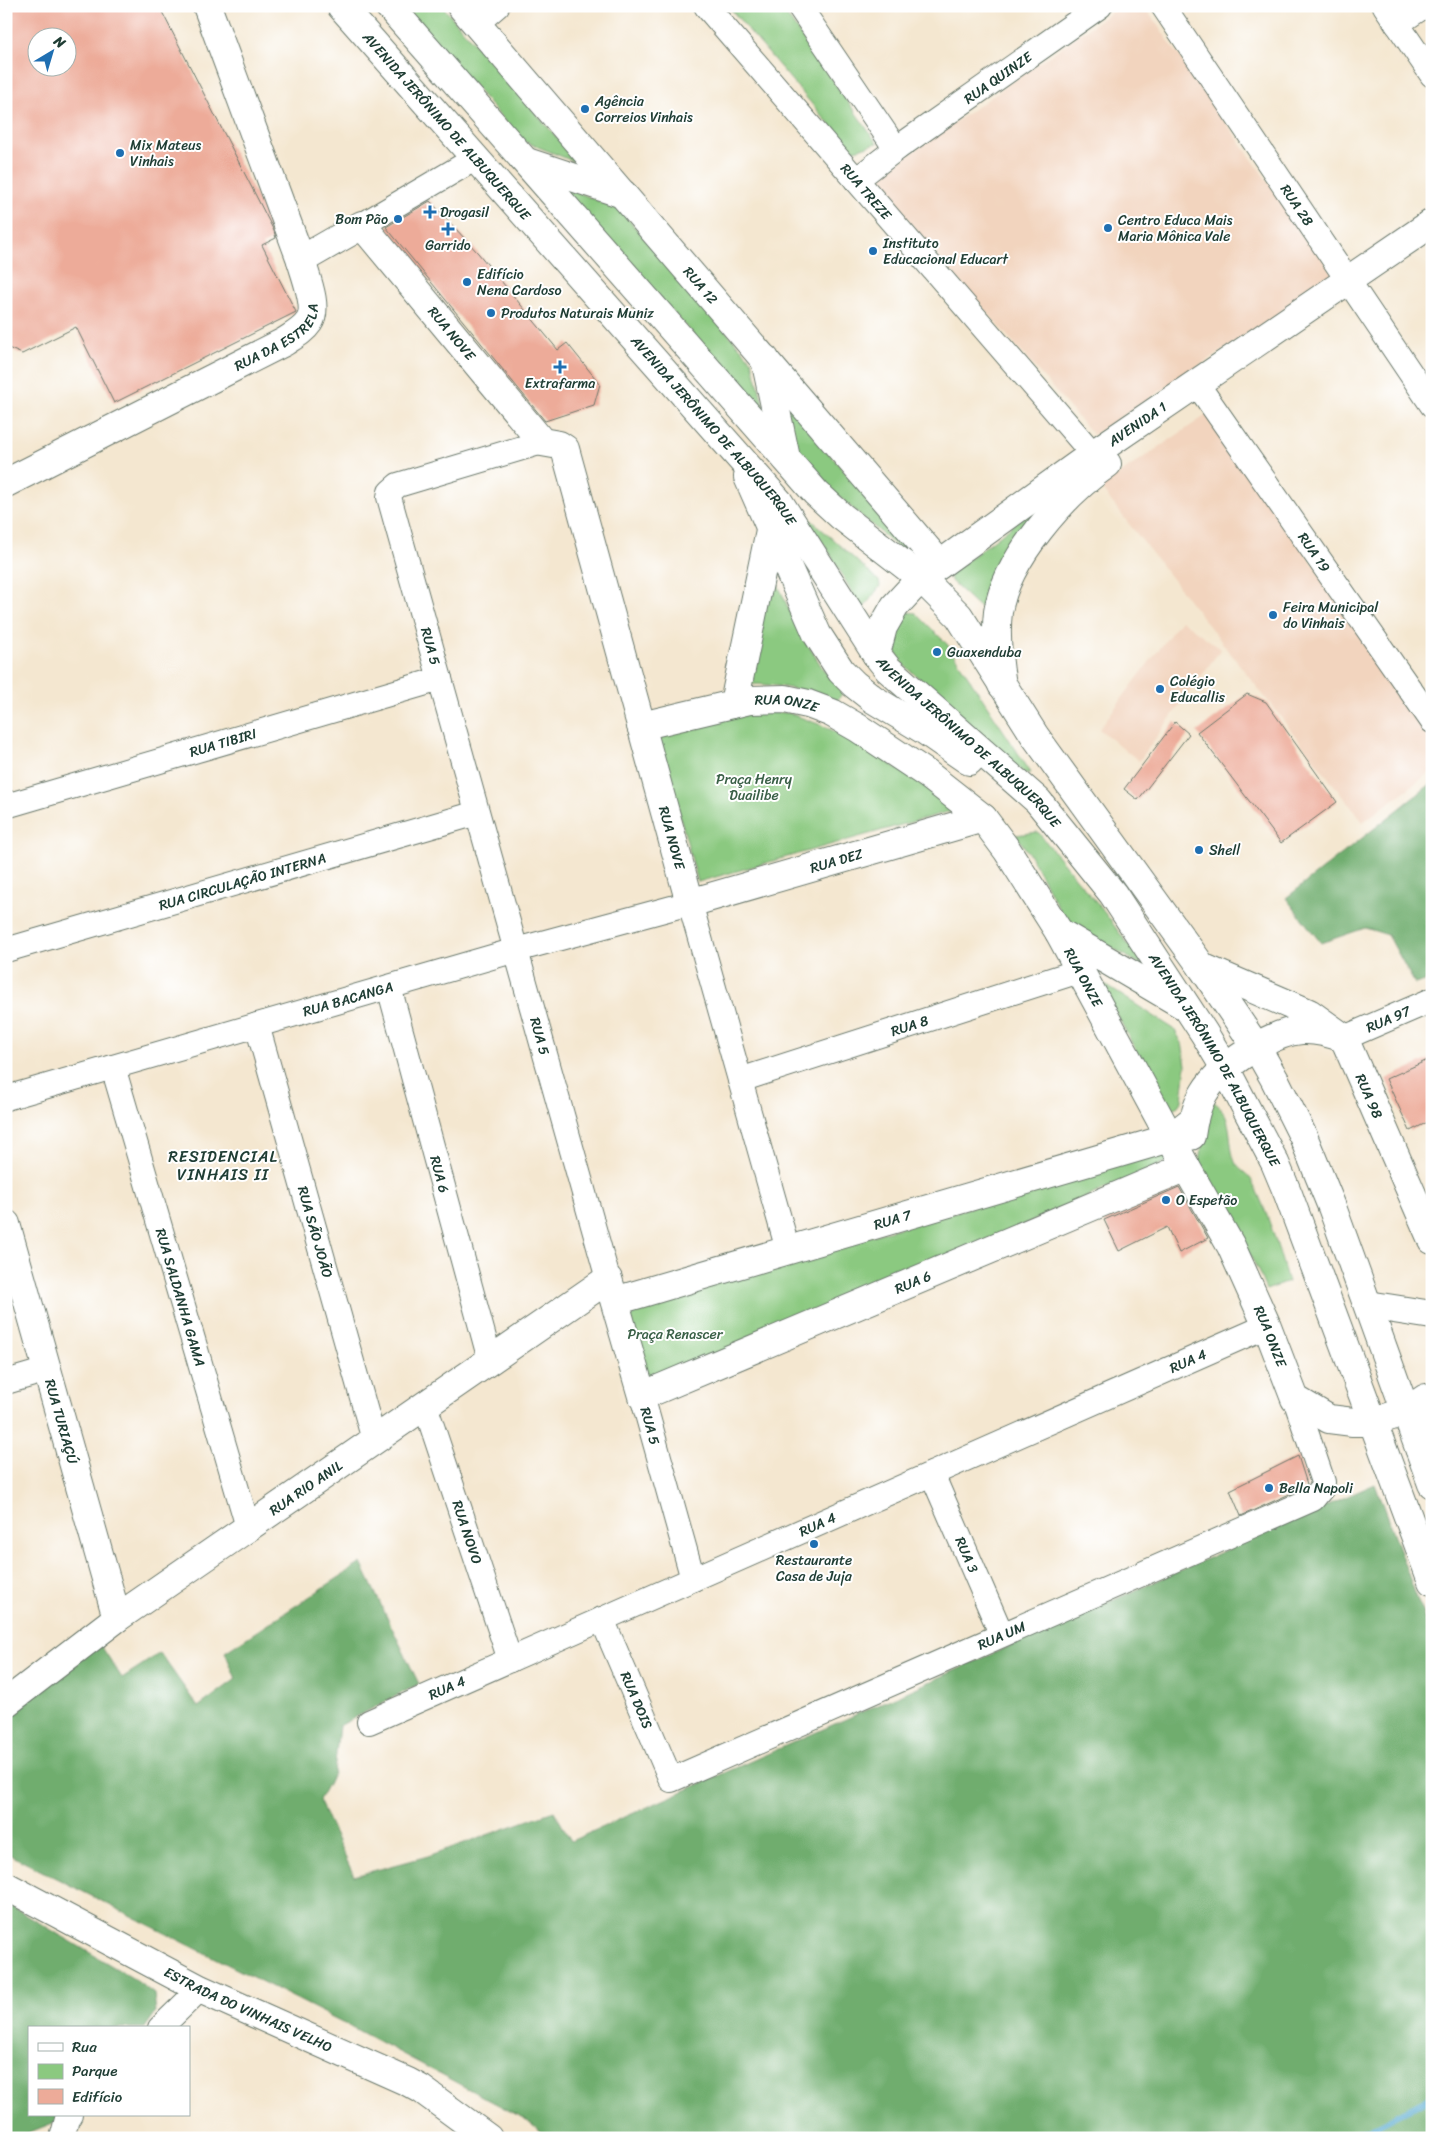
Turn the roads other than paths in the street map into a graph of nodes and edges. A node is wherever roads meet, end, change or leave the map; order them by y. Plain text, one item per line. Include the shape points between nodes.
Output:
1 (207, 6) edge
2 (341, 6) edge
3 (389, 6) edge
4 (706, 6) edge
5 (799, 6) edge
6 (1100, 6) edge
7 (1163, 6) edge
8 (1424, 6) edge
9 (478, 12) edge
10 (1391, 15) edge
11 (1432, 75) edge
12 (896, 149) junction
13 (476, 158) junction
14 (526, 162) junction
15 (856, 180) junction
16 (623, 194) junction
17 (1432, 223) edge
18 (362, 225) junction
19 (1432, 242) edge
20 (301, 260) junction
21 (1352, 287) junction
22 (765, 359) junction
23 (1201, 390) junction
24 (1432, 405) edge
25 (542, 442) junction
26 (738, 453) junction
27 (787, 460) junction
28 (1099, 460) junction
29 (6, 483) edge
30 (770, 530) junction
31 (931, 571) junction
32 (876, 654) junction
33 (440, 679) junction
34 (1002, 685) junction
35 (734, 703) junction
36 (1432, 721) edge
37 (641, 726) junction
38 (6, 806) edge
39 (478, 813) junction
40 (983, 818) junction
41 (1113, 894) junction
42 (690, 903) junction
43 (1059, 932) junction
44 (6, 950) edge
45 (516, 950) junction
46 (1202, 967) junction
47 (1079, 971) junction
48 (389, 987) junction
49 (1432, 1000) edge
50 (1188, 1008) junction
51 (257, 1025) junction
52 (1344, 1038) junction
53 (1257, 1048) junction
54 (113, 1067) junction
55 (1225, 1068) junction
56 (740, 1080) junction
57 (6, 1098) edge
58 (1194, 1119) junction
59 (1170, 1138) junction
60 (1186, 1168) junction
61 (6, 1224) edge
62 (1432, 1240) edge
63 (788, 1250) junction
64 (612, 1290) junction
65 (1368, 1305) junction
66 (1432, 1315) edge
67 (1267, 1326) junction
68 (490, 1360) junction
69 (47, 1370) junction
70 (6, 1382) edge
71 (1432, 1393) edge
72 (642, 1396) junction
73 (1295, 1399) junction
74 (425, 1405) junction
75 (1432, 1406) edge
76 (1406, 1412) junction
77 (1372, 1422) junction
78 (374, 1440) junction
79 (1419, 1448) junction
80 (932, 1474) junction
81 (1323, 1482) joint
82 (1432, 1484) edge
83 (248, 1527) junction
84 (693, 1579) junction
85 (1432, 1580) edge
86 (116, 1618) junction
87 (602, 1620) junction
88 (1002, 1634) junction
89 (510, 1660) junction
90 (6, 1703) edge
91 (369, 1722) dead end
92 (670, 1780) joint
93 (6, 1886) edge
94 (200, 1989) junction
95 (162, 2026) edge
96 (69, 2116) edge
97 (62, 2138) edge
98 (488, 2138) edge

1 - 20 street, RUA DA ESTRELA
2 - 13 street, AVENIDA JERÔNIMO DE ALBUQUERQUE
3 - 14 street
4 - 15 street, RUA TREZE
5 - 12 street
6 - 12 street, RUA QUINZE
7 - 21 street, RUA 28
8 - 10 street
9 - 16 street, RUA 12
10 - 11 street
12 - 15 street, RUA QUINZE
13 - 18 street
13 - 26 street, AVENIDA JERÔNIMO DE ALBUQUERQUE
14 - 16 street
14 - 27 street
15 - 28 street, RUA TREZE
16 - 22 street, RUA 12
17 - 21 street, AVENIDA 1
18 - 20 street
18 - 25 street, RUA NOVE
19 - 21 street, AVENIDA 1
20 - 29 street, RUA DA ESTRELA via 313,311 311,321 302,330
21 - 23 street, AVENIDA 1
21 - 24 street, RUA 28
22 - 27 street
22 - 31 street, RUA 12
23 - 28 street, AVENIDA 1
23 - 36 street, RUA 19
25 - 33 street, RUA 5 via 398,485 390,492 390,502
25 - 37 street, RUA NOVE via 559,445 566,450
26 - 30 street
26 - 32 street, AVENIDA JERÔNIMO DE ALBUQUERQUE via 779,502
27 - 31 street via 834,511
28 - 31 street, AVENIDA 1
28 - 34 street, AVENIDA 1 via 1020,555 1010,573 998,613
30 - 35 street, RUA ONZE
30 - 41 street via 818,634 854,684 1004,789 1059,838
31 - 32 street, AVENIDA 1 via 894,606 883,627
31 - 34 street
32 - 41 street, AVENIDA JERÔNIMO DE ALBUQUERQUE via 901,683 1038,800
33 - 38 street, RUA TIBIRI
33 - 39 street, RUA 5
34 - 46 street via 1035,736
35 - 37 street, RUA ONZE
35 - 40 street, RUA ONZE via 785,699 832,713 927,774
37 - 42 street, RUA NOVE
39 - 44 street, RUA CIRCULAÇÃO INTERNA
39 - 45 street, RUA 5
40 - 42 street, RUA DEZ
40 - 43 street, RUA ONZE
41 - 50 street, AVENIDA JERÔNIMO DE ALBUQUERQUE
42 - 45 street, RUA BACANGA
42 - 56 street, RUA NOVE
43 - 47 street, RUA ONZE
43 - 50 street
45 - 48 street, RUA BACANGA
45 - 64 street, RUA 5
46 - 52 street via 1309,1013
46 - 53 street
47 - 56 street, RUA 8
47 - 59 street, RUA ONZE
48 - 51 street, RUA BACANGA
48 - 68 street, RUA 6
49 - 52 street, RUA 97
50 - 55 street, AVENIDA JERÔNIMO DE ALBUQUERQUE
51 - 54 street, RUA BACANGA
51 - 78 street, RUA SÃO JOÃO
52 - 53 street via 1322,1031 1301,1030 1289,1032
52 - 62 street, RUA 98
53 - 55 street
53 - 65 street via 1303,1136
54 - 57 street, RUA BACANGA
54 - 83 street, RUA SALDANHA GAMA
55 - 58 street via 1203,1094
55 - 77 street, AVENIDA JERÔNIMO DE ALBUQUERQUE via 1288,1194
56 - 63 street, RUA NOVE
58 - 59 street
58 - 60 street
59 - 60 street, RUA ONZE
59 - 63 street, RUA 7
60 - 67 street, RUA ONZE via 1231,1246
60 - 72 street, RUA 6
61 - 69 street, RUA TURIAÇÚ
63 - 64 street, RUA 7
64 - 68 street, RUA RIO ANIL
64 - 72 street, RUA 5
65 - 66 street
65 - 76 street
67 - 73 street, RUA ONZE
67 - 80 street, RUA 4
68 - 74 street, RUA RIO ANIL
69 - 70 street
69 - 86 street, RUA TURIAÇÚ
71 - 76 street
72 - 84 street, RUA 5
73 - 77 street via 1329,1419
73 - 81 street, RUA ONZE
74 - 78 street, RUA RIO ANIL
74 - 89 street, RUA NOVO
75 - 79 street
76 - 77 street
76 - 79 street
77 - 85 street, AVENIDA JERÔNIMO DE ALBUQUERQUE
78 - 83 street, RUA RIO ANIL
79 - 82 street
80 - 84 street, RUA 4
80 - 88 street, RUA 3
81 - 88 street, RUA UM via 1313,1498
83 - 86 street, RUA RIO ANIL
84 - 87 street, RUA 4
86 - 90 street, RUA RIO ANIL
87 - 89 street, RUA 4
87 - 92 street, RUA DOIS
88 - 92 street, RUA UM
89 - 91 street, RUA 4
93 - 94 street, ESTRADA DO VINHAIS VELHO
94 - 95 street
94 - 98 street, ESTRADA DO VINHAIS VELHO via 408,2082
96 - 97 street

